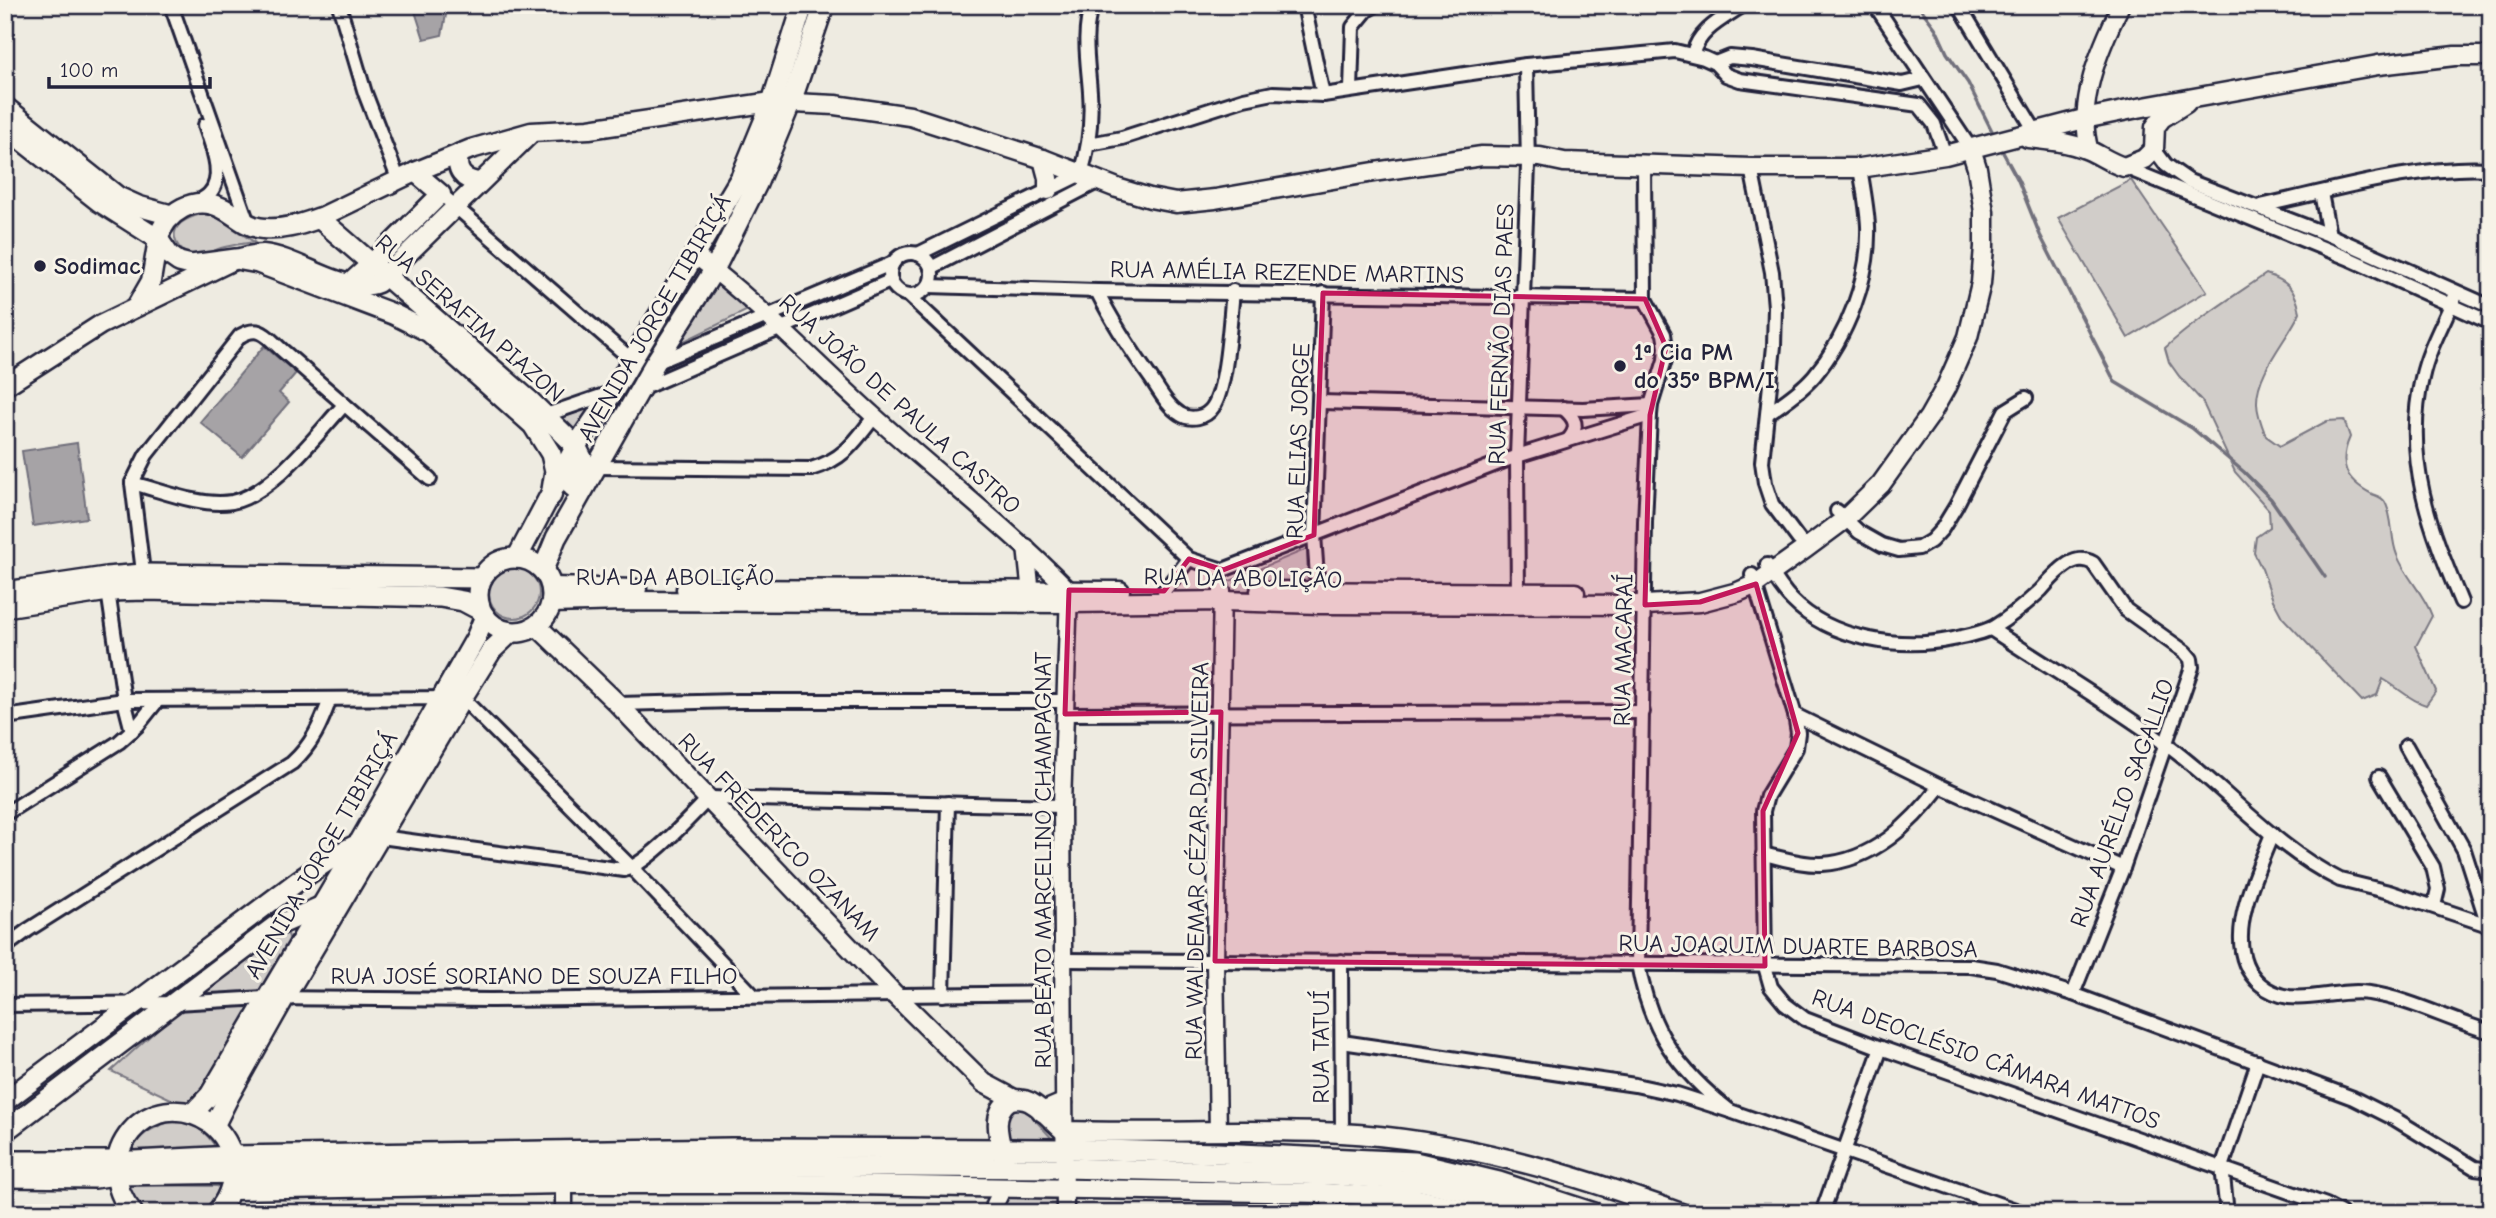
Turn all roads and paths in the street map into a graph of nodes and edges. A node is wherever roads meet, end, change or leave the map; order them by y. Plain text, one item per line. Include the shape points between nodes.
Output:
1 (164, 5) edge
2 (171, 5) edge
3 (339, 5) edge
4 (803, 5) edge
5 (824, 5) edge
6 (1092, 5) edge
7 (1304, 5) edge
8 (1376, 5) edge
9 (1742, 5) edge
10 (1875, 5) edge
11 (1959, 5) edge
12 (2120, 5) edge
13 (1693, 54) junction
14 (2491, 56) edge
15 (1715, 63) junction
16 (1526, 65) junction
17 (1923, 79) junction
18 (1350, 90) junction
19 (1323, 95) junction
20 (2196, 98) junction
21 (782, 102) junction
22 (1919, 105) junction
23 (1941, 106) junction
24 (5, 107) edge
25 (2138, 108) junction
26 (2084, 119) junction
27 (5, 127) edge
28 (2155, 127) junction
29 (531, 132) junction
30 (2022, 136) junction
31 (1089, 144) junction
32 (1978, 148) junction
33 (2154, 149) junction
34 (466, 151) junction
35 (2090, 151) junction
36 (1945, 155) junction
37 (1042, 159) junction
38 (1528, 161) junction
39 (1644, 164) junction
40 (2123, 167) junction
41 (1860, 168) junction
42 (1751, 169) junction
43 (2491, 169) edge
44 (415, 172) junction
45 (1081, 174) junction
46 (485, 177) junction
47 (399, 181) junction
48 (1099, 181) junction
49 (1048, 190) junction
50 (2321, 193) junction
51 (441, 194) junction
52 (194, 204) junction
53 (455, 206) junction
54 (2259, 207) junction
55 (171, 215) junction
56 (319, 218) junction
57 (249, 226) junction
58 (2329, 235) junction
59 (158, 239) junction
60 (918, 254) junction
61 (696, 256) junction
62 (236, 259) junction
63 (893, 263) junction
64 (931, 268) junction
65 (379, 270) junction
66 (714, 270) junction
67 (890, 281) junction
68 (929, 286) junction
69 (1097, 291) junction
70 (1233, 291) junction
71 (2456, 292) junction
72 (1323, 293) junction
73 (908, 295) junction
74 (1523, 297) junction
75 (1645, 299) junction
76 (2451, 305) junction
77 (136, 307) junction
78 (2491, 307) edge
79 (766, 316) junction
80 (2491, 323) edge
81 (779, 327) junction
82 (632, 360) junction
83 (655, 363) junction
84 (5, 386) edge
85 (641, 389) junction
86 (613, 392) junction
87 (2026, 398) dead end
88 (1321, 402) junction
89 (344, 405) junction
90 (1520, 406) junction
91 (1563, 408) junction
92 (1650, 410) junction
93 (1768, 413) junction
94 (546, 415) junction
95 (874, 416) junction
96 (1568, 441) junction
97 (576, 446) junction
98 (1517, 456) junction
99 (597, 467) junction
100 (430, 479) dead end
101 (132, 483) junction
102 (551, 496) junction
103 (1840, 516) junction
104 (1314, 535) junction
105 (556, 538) junction
106 (1799, 540) junction
107 (1026, 547) junction
108 (517, 558) junction
109 (1189, 559) junction
110 (1762, 574) junction
111 (482, 578) junction
112 (145, 582) junction
113 (107, 584) junction
114 (549, 587) junction
115 (1318, 590) junction
116 (1164, 591) junction
117 (5, 592) edge
118 (1032, 596) junction
119 (1223, 596) junction
120 (1069, 597) junction
121 (1518, 598) junction
122 (1645, 600) junction
123 (2461, 602) dead end
124 (5, 607) edge
125 (482, 613) junction
126 (537, 626) junction
127 (1991, 629) junction
128 (510, 633) junction
129 (441, 697) junction
130 (462, 698) junction
131 (330, 699) junction
132 (124, 700) junction
133 (158, 700) junction
134 (618, 704) junction
135 (1065, 708) junction
136 (1221, 712) junction
137 (1643, 712) junction
138 (1795, 715) junction
139 (5, 717) edge
140 (132, 731) junction
141 (2165, 743) junction
142 (2406, 746) dead end
143 (2379, 777) dead end
144 (1940, 786) junction
145 (709, 798) junction
146 (948, 803) junction
147 (1062, 806) junction
148 (5, 814) edge
149 (2272, 834) junction
150 (381, 837) junction
151 (359, 843) junction
152 (1763, 854) junction
153 (632, 868) junction
154 (2123, 868) junction
155 (2434, 906) junction
156 (328, 910) junction
157 (2489, 926) edge
158 (274, 928) junction
159 (301, 939) junction
160 (5, 947) edge
161 (1063, 960) junction
162 (1215, 961) junction
163 (1342, 961) junction
164 (1638, 964) junction
165 (1765, 966) junction
166 (1063, 993) junction
167 (894, 994) junction
168 (2073, 994) junction
169 (943, 995) junction
170 (754, 996) junction
171 (275, 998) junction
172 (135, 1002) junction
173 (175, 1003) junction
174 (5, 1005) edge
175 (2491, 1032) edge
176 (1342, 1042) junction
177 (1881, 1048) junction
178 (73, 1050) junction
179 (2258, 1062) junction
180 (82, 1074) junction
181 (984, 1083) junction
182 (1014, 1099) junction
183 (5, 1101) edge
184 (1063, 1103) junction
185 (1730, 1111) junction
186 (1042, 1112) junction
187 (192, 1114) junction
188 (998, 1114) junction
189 (215, 1126) junction
190 (5, 1131) edge
191 (1218, 1132) junction
192 (1342, 1133) junction
193 (1064, 1149) junction
194 (1845, 1149) junction
195 (6, 1164) edge
196 (116, 1167) junction
197 (2222, 1167) junction
198 (1004, 1169) junction
199 (2491, 1170) edge
200 (232, 1173) junction
201 (564, 1184) junction
202 (1065, 1190) junction
203 (1324, 1193) junction
204 (133, 1213) edge
205 (216, 1213) edge
206 (564, 1213) edge
207 (993, 1213) edge
208 (1065, 1213) edge
209 (1333, 1213) edge
210 (1481, 1213) edge
211 (1544, 1213) edge
212 (1594, 1213) edge
213 (1681, 1213) edge
214 (1822, 1213) edge
215 (2024, 1213) edge
216 (2227, 1213) edge
217 (2341, 1213) edge

1 - 52 street via 218,171 209,194
2 - 57 street
3 - 47 street via 365,93
4 - 21 main road, AVENIDA JORGE TIBIRIÇÁ
5 - 21 main road, AVENIDA JORGE TIBIRIÇÁ
6 - 31 street via 1086,37
7 - 19 street
8 - 18 street via 1353,27
9 - 13 street via 1704,33
10 - 17 street
11 - 30 street
12 - 26 street via 2088,90
13 - 15 street
13 - 16 street via 1675,51
14 - 20 main road via 2378,65
15 - 17 street via 1730,57 1902,84
15 - 22 street via 1726,75 1740,80
16 - 18 street
16 - 38 street, RUA FERNÃO DIAS PAES
17 - 23 street
18 - 19 street
19 - 31 street via 1273,93 1244,99
20 - 25 main road
20 - 28 main road
21 - 29 main road via 589,130
21 - 37 main road via 910,116
21 - 61 main road, AVENIDA JORGE TIBIRIÇÁ
21 - 66 main road, AVENIDA JORGE TIBIRIÇÁ via 757,184
22 - 23 street
22 - 36 street via 1934,124
23 - 32 street
24 - 55 main road via 118,197
25 - 26 main road
25 - 28 main road
26 - 30 main road
26 - 35 street
27 - 59 main road via 100,202
28 - 33 main road
29 - 34 main road
29 - 46 main road
30 - 32 main road
30 - 35 main road
31 - 45 street
32 - 36 main road
32 - 103 main road, RUA DA ABOLIÇÃO via 1984,212 1981,283 1956,365 1906,452 1881,484
33 - 40 main road via 2144,159
33 - 54 street via 2166,165 2189,181
34 - 44 main road
34 - 46 main road via 482,153
34 - 46 main road via 457,166 463,176 468,180
35 - 40 main road
36 - 41 main road
37 - 45 main road
37 - 49 main road
38 - 39 main road
38 - 48 main road via 1494,156 1428,163 1176,203
38 - 74 street, RUA FERNÃO DIAS PAES
39 - 42 main road
39 - 75 street, RUA MACARAÍ
40 - 76 street
41 - 42 main road
41 - 93 street via 1868,230 1860,289 1847,322 1814,376
42 - 93 street via 1775,307
43 - 50 street via 2439,170
44 - 47 main road
44 - 51 main road
45 - 48 main road
45 - 49 street
46 - 53 main road
47 - 56 main road
48 - 64 street
49 - 60 street
50 - 54 street
50 - 58 street
51 - 53 street
51 - 65 main road
52 - 55 main road
52 - 57 main road via 210,203
53 - 65 main road
53 - 82 street
54 - 58 street
55 - 59 main road
56 - 57 main road via 275,229
56 - 65 main road, RUA SERAFIM PIAZON
58 - 71 street
59 - 62 main road via 179,262 191,265
59 - 77 main road via 151,281
60 - 63 street via 902,255
60 - 64 street
61 - 66 street, RUA JOÃO DE PAULA CASTRO
61 - 82 main road, AVENIDA JORGE TIBIRIÇÁ
62 - 65 main road via 254,254 273,256 348,284 370,286
62 - 77 main road
62 - 102 main road via 393,314 429,332 546,442 555,471
63 - 67 street
63 - 79 street
64 - 68 street
65 - 94 main road, RUA SERAFIM PIAZON
66 - 79 street, RUA JOÃO DE PAULA CASTRO
66 - 83 main road, AVENIDA JORGE TIBIRIÇÁ
67 - 73 street
67 - 81 street
68 - 69 street, RUA AMÉLIA REZENDE MARTINS
68 - 73 street via 920,294
69 - 70 street, RUA AMÉLIA REZENDE MARTINS
69 - 70 street via 1122,337 1167,401 1190,418 1203,416 1213,407 1222,381
70 - 72 street, RUA AMÉLIA REZENDE MARTINS
71 - 76 street
71 - 78 street
72 - 74 street, RUA AMÉLIA REZENDE MARTINS
72 - 88 street, RUA ELIAS JORGE
73 - 109 street
74 - 75 street, RUA AMÉLIA REZENDE MARTINS
74 - 90 street, RUA FERNÃO DIAS PAES
75 - 92 street, RUA MACARAÍ via 1667,346
76 - 80 street
76 - 123 street via 2422,378 2415,454 2432,531
77 - 84 main road
79 - 81 street, RUA JOÃO DE PAULA CASTRO
79 - 83 street
81 - 85 street
81 - 95 street, RUA JOÃO DE PAULA CASTRO
82 - 86 main road, AVENIDA JORGE TIBIRIÇÁ
83 - 85 main road, AVENIDA JORGE TIBIRIÇÁ
85 - 99 main road, AVENIDA JORGE TIBIRIÇÁ
86 - 94 street
86 - 97 main road, AVENIDA JORGE TIBIRIÇÁ
87 - 103 street via 2006,411 1956,506 1931,541 1899,550 1882,545
88 - 90 street
88 - 104 street, RUA ELIAS JORGE
89 - 100 street
89 - 101 street via 271,482 251,495 231,502 209,502
89 - 101 street via 261,333 250,330 240,336 146,455
90 - 91 street
90 - 98 street, RUA FERNÃO DIAS PAES
91 - 92 street
91 - 96 street via 1576,426
92 - 96 street
92 - 122 street, RUA MACARAÍ
93 - 106 street via 1762,462 1765,483 1772,504
94 - 97 main road, RUA SERAFIM PIAZON
95 - 99 street via 837,459 811,469
95 - 107 street, RUA JOÃO DE PAULA CASTRO
96 - 98 street
97 - 102 main road, AVENIDA JORGE TIBIRIÇÁ
97 - 105 main road via 582,469 562,511
98 - 104 street
98 - 121 street, RUA FERNÃO DIAS PAES
99 - 105 main road, AVENIDA JORGE TIBIRIÇÁ
101 - 112 street
102 - 108 main road, AVENIDA JORGE TIBIRIÇÁ
103 - 106 main road, RUA DA ABOLIÇÃO
103 - 110 main road, RUA DA ABOLIÇÃO
104 - 109 street via 1223,570
104 - 115 street, RUA ELIAS JORGE
105 - 114 main road, AVENIDA JORGE TIBIRIÇÁ
106 - 110 main road, RUA DA ABOLIÇÃO
107 - 118 street
107 - 120 street, RUA JOÃO DE PAULA CASTRO
108 - 111 main road via 495,563
108 - 114 main road via 527,559
109 - 116 street
110 - 122 main road, RUA DA ABOLIÇÃO via 1738,592 1700,602
110 - 127 street via 1808,613 1863,638 1936,642
110 - 138 street, RUA DEOCLÉSIO CÂMARA MATTOS
111 - 112 main road
111 - 125 main road via 478,591
112 - 113 main road
112 - 125 main road via 440,597 463,601
113 - 117 main road
113 - 124 main road
113 - 132 street
114 - 118 main road, RUA DA ABOLIÇÃO via 637,601
114 - 126 main road via 547,615
115 - 119 main road, RUA DA ABOLIÇÃO
115 - 121 main road, RUA DA ABOLIÇÃO
116 - 119 main road, RUA DA ABOLIÇÃO
116 - 120 main road, RUA DA ABOLIÇÃO
118 - 120 main road, RUA DA ABOLIÇÃO
119 - 120 main road, RUA DA ABOLIÇÃO
119 - 121 main road, RUA DA ABOLIÇÃO via 1318,604
119 - 136 street, RUA WALDEMAR CÉZAR DA SILVEIRA
120 - 135 street, RUA BEATO MARCELINO CHAMPAGNAT
121 - 122 main road, RUA DA ABOLIÇÃO
122 - 137 street, RUA MACARAÍ
125 - 128 main road
125 - 129 main road, AVENIDA JORGE TIBIRIÇÁ via 476,638
126 - 128 main road
126 - 134 main road, RUA FREDERICO OZANAM
127 - 141 street
127 - 141 street, RUA AURÉLIO SAGALLIO via 2015,614 2065,566 2080,559 2093,563 2130,614 2191,659 2183,700
128 - 130 main road, AVENIDA JORGE TIBIRIÇÁ via 492,650
129 - 130 street
129 - 131 street
129 - 151 main road, AVENIDA JORGE TIBIRIÇÁ
130 - 150 main road, AVENIDA JORGE TIBIRIÇÁ
130 - 153 street
131 - 133 street
131 - 160 street via 315,736 292,764
132 - 133 street
132 - 139 street
132 - 140 street
133 - 140 street
134 - 135 street via 737,701
134 - 145 main road, RUA FREDERICO OZANAM
135 - 136 street
135 - 147 street, RUA BEATO MARCELINO CHAMPAGNAT
136 - 137 street
136 - 162 street, RUA WALDEMAR CÉZAR DA SILVEIRA
137 - 164 street, RUA MACARAÍ
138 - 144 street
138 - 152 street, RUA DEOCLÉSIO CÂMARA MATTOS via 1796,748 1762,811
140 - 148 street
141 - 149 street
141 - 154 street, RUA AURÉLIO SAGALLIO
142 - 157 street via 2464,850
143 - 155 street via 2433,867 2438,889
144 - 152 street via 1907,825 1862,853 1823,864
144 - 154 street
145 - 146 street
145 - 153 street
145 - 167 main road, RUA FREDERICO OZANAM
146 - 147 street
146 - 169 street
147 - 161 street, RUA BEATO MARCELINO CHAMPAGNAT
149 - 155 street via 2340,880
149 - 175 street via 2242,923 2244,965 2267,990 2292,997 2368,993 2404,1000
150 - 153 street via 609,870
150 - 156 main road, AVENIDA JORGE TIBIRIÇÁ
151 - 156 main road, AVENIDA JORGE TIBIRIÇÁ
151 - 172 main road via 298,881
152 - 165 street, RUA DEOCLÉSIO CÂMARA MATTOS
153 - 170 street
154 - 168 street, RUA AURÉLIO SAGALLIO
155 - 157 street
156 - 158 main road
156 - 159 main road, AVENIDA JORGE TIBIRIÇÁ
156 - 171 main road, AVENIDA JORGE TIBIRIÇÁ
158 - 159 main road via 285,928
158 - 173 main road
159 - 171 main road, AVENIDA JORGE TIBIRIÇÁ
161 - 162 street, RUA JOAQUIM DUARTE BARBOSA
161 - 166 street, RUA BEATO MARCELINO CHAMPAGNAT
162 - 163 street, RUA JOAQUIM DUARTE BARBOSA
162 - 191 street, RUA WALDEMAR CÉZAR DA SILVEIRA
163 - 164 street, RUA JOAQUIM DUARTE BARBOSA
163 - 176 street, RUA TATUÍ
164 - 165 street, RUA JOAQUIM DUARTE BARBOSA
164 - 185 street, RUA MACARAÍ via 1644,997 1671,1052 1707,1093
165 - 168 street, RUA JOAQUIM DUARTE BARBOSA via 1971,966
165 - 177 street, RUA DEOCLÉSIO CÂMARA MATTOS via 1772,987 1805,1019
166 - 169 street, RUA JOSÉ SORIANO DE SOUZA FILHO
166 - 184 street, RUA BEATO MARCELINO CHAMPAGNAT
167 - 169 street, RUA JOSÉ SORIANO DE SOUZA FILHO
167 - 170 street, RUA JOSÉ SORIANO DE SOUZA FILHO
167 - 181 main road, RUA FREDERICO OZANAM
168 - 179 street, RUA JOAQUIM DUARTE BARBOSA
170 - 171 street, RUA JOSÉ SORIANO DE SOUZA FILHO
171 - 173 street, RUA JOSÉ SORIANO DE SOUZA FILHO
171 - 187 main road, AVENIDA JORGE TIBIRIÇÁ via 210,1095
171 - 189 main road, AVENIDA JORGE TIBIRIÇÁ
172 - 173 street, RUA JOSÉ SORIANO DE SOUZA FILHO
172 - 174 street, RUA JOSÉ SORIANO DE SOUZA FILHO
172 - 178 main road
173 - 180 main road
176 - 185 street via 1635,1085
176 - 192 street, RUA TATUÍ
177 - 194 street
177 - 197 street, RUA DEOCLÉSIO CÂMARA MATTOS
178 - 180 main road
178 - 183 main road
179 - 197 street
179 - 199 street, RUA JOAQUIM DUARTE BARBOSA via 2353,1098 2468,1165
180 - 190 main road
181 - 182 main road, RUA FREDERICO OZANAM
181 - 188 main road, RUA FREDERICO OZANAM
182 - 186 main road, RUA FREDERICO OZANAM via 1030,1102
182 - 188 main road
184 - 186 main road
184 - 193 street, RUA BEATO MARCELINO CHAMPAGNAT
185 - 194 street
186 - 193 main road, RUA FREDERICO OZANAM
187 - 189 main road
187 - 196 main road via 171,1111 141,1122 125,1139
188 - 198 main road, RUA FREDERICO OZANAM
189 - 200 main road via 223,1136
191 - 192 main road
191 - 193 main road
192 - 213 main road via 1482,1153 1591,1182
193 - 198 main road
193 - 202 street, RUA BEATO MARCELINO CHAMPAGNAT
193 - 211 main road via 1421,1181
193 - 212 main road via 1415,1163 1499,1182
194 - 214 street
194 - 215 street
195 - 196 main road
196 - 200 main road
196 - 204 main road via 123,1202
197 - 216 street
197 - 217 street, RUA DEOCLÉSIO CÂMARA MATTOS
198 - 200 main road via 731,1148
198 - 201 main road
198 - 202 main road
198 - 207 street
200 - 201 main road
200 - 205 main road
201 - 206 street
202 - 203 main road
202 - 208 street, RUA BEATO MARCELINO CHAMPAGNAT
203 - 209 street
203 - 210 main road via 1414,1198

